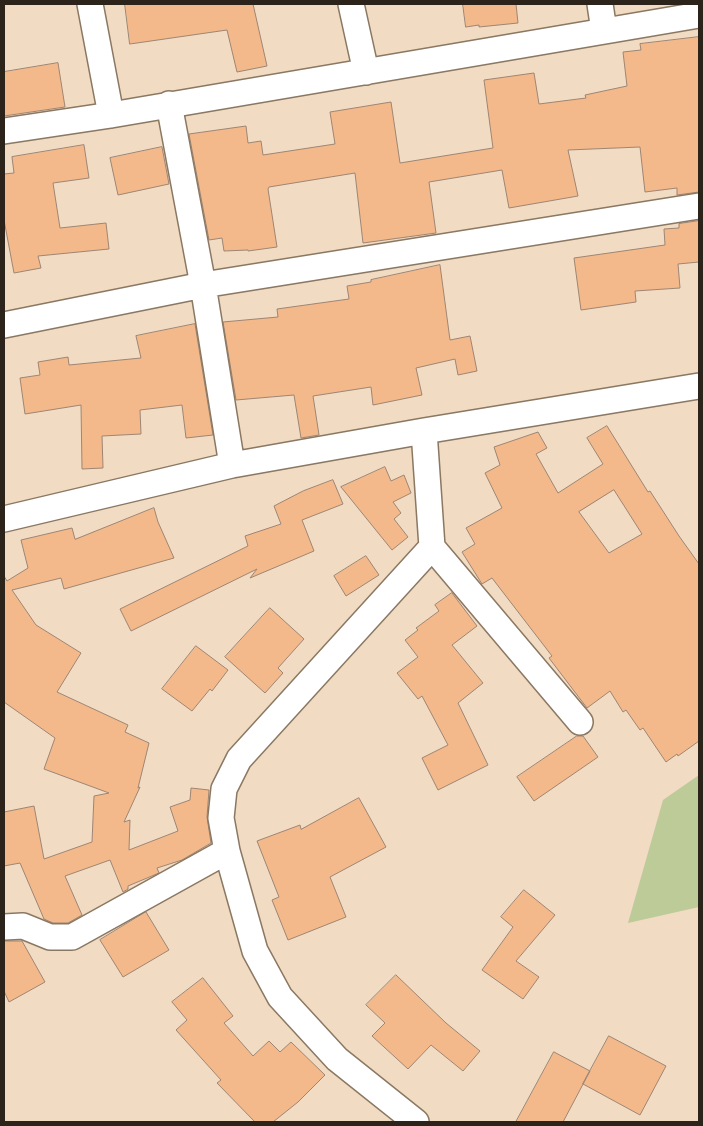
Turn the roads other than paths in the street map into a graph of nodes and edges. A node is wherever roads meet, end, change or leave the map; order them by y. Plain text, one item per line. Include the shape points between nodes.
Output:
1 (90, 4) edge
2 (352, 4) edge
3 (600, 4) edge
4 (699, 15) edge
5 (604, 31) junction
6 (366, 72) junction
7 (170, 104) junction
8 (111, 115) junction
9 (4, 131) edge
10 (699, 206) edge
11 (202, 285) junction
12 (4, 325) edge
13 (699, 386) edge
14 (424, 431) junction
15 (232, 465) junction
16 (4, 519) edge
17 (432, 547) junction
18 (580, 722) dead end
19 (226, 851) junction
20 (4, 927) edge
21 (416, 1122) edge

1 - 8 street
2 - 6 street
3 - 5 street
4 - 5 street
5 - 6 street
6 - 7 street
7 - 8 street
7 - 11 street
8 - 9 street
10 - 11 street
11 - 12 street
11 - 15 street
13 - 14 street
14 - 15 street
14 - 17 street
15 - 16 street
17 - 18 street
17 - 19 street via 239,759 224,789 221,818
19 - 20 street via 72,937 50,938 23,926
19 - 21 street via 255,951 280,997 337,1059

